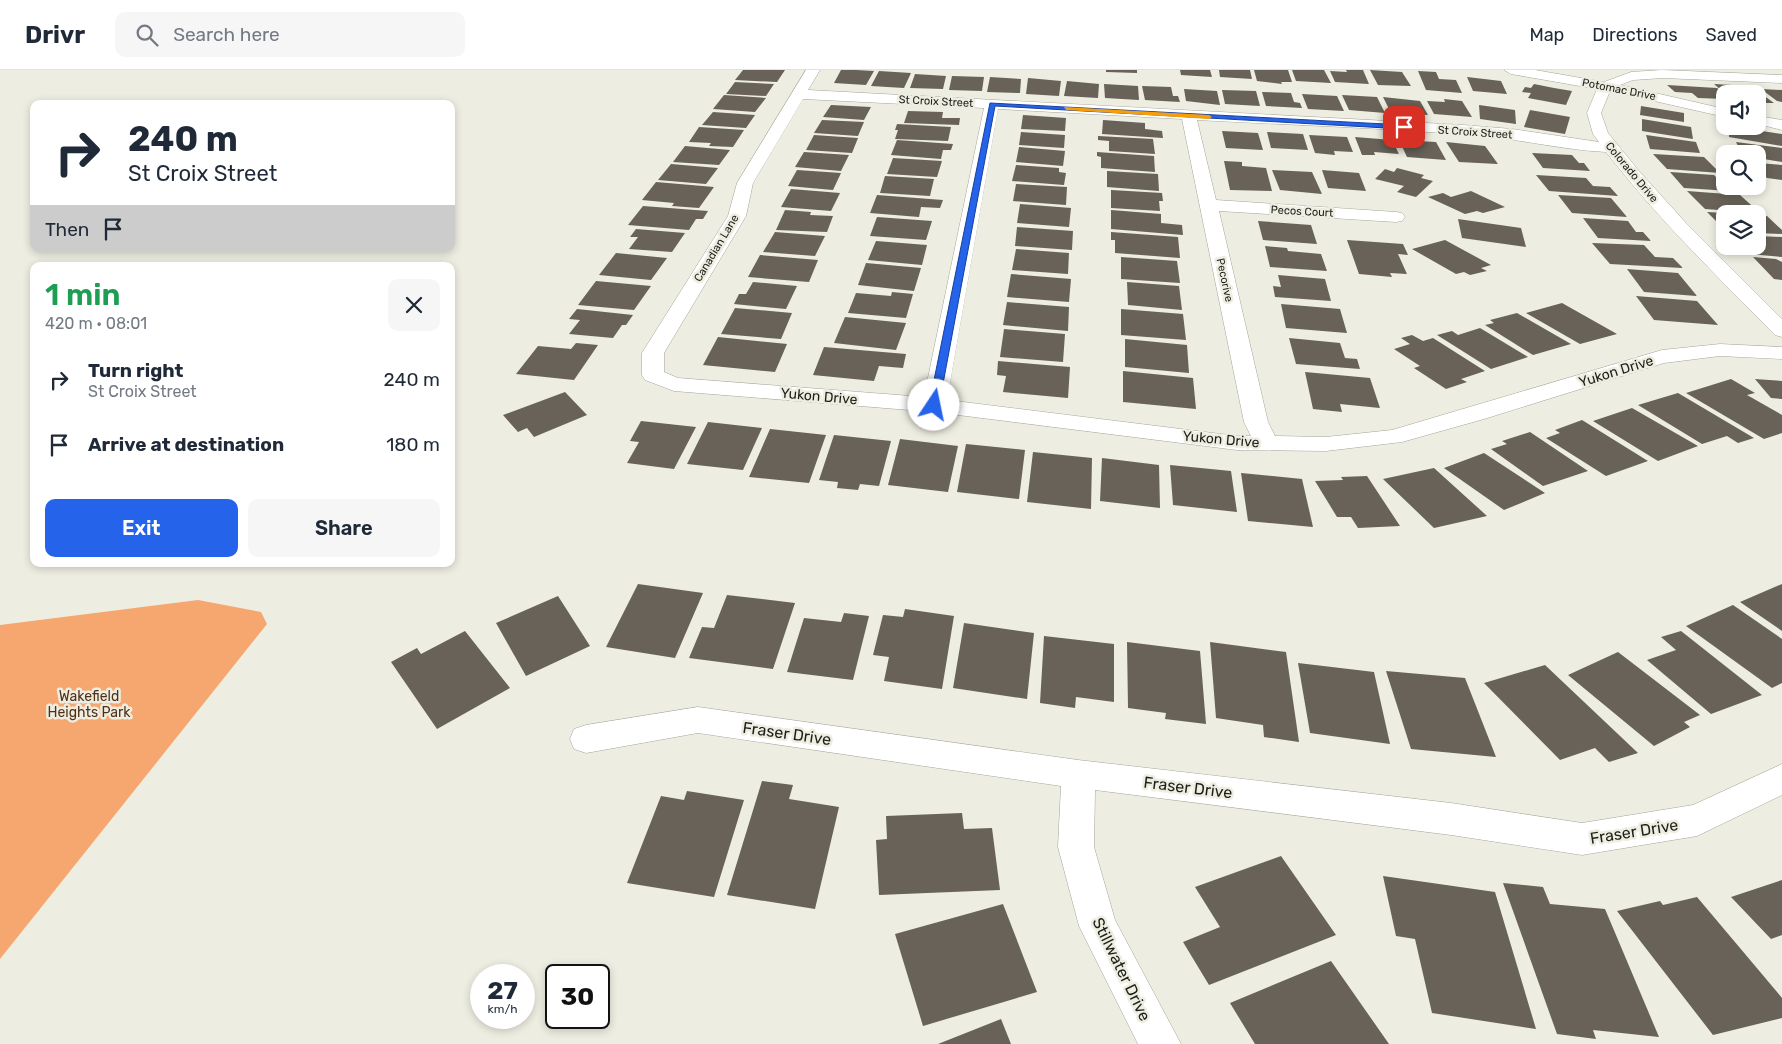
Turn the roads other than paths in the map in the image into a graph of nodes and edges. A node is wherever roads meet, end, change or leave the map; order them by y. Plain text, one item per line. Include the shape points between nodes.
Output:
1 (813, 70) edge
2 (1512, 70) edge
3 (1782, 80) edge
4 (1605, 86) junction
5 (798, 94) junction
6 (992, 104) junction
7 (1716, 111) edge
8 (1189, 116) junction
9 (1766, 122) edge
10 (1782, 125) edge
11 (1612, 147) junction
12 (1208, 205) junction
13 (1396, 217) dead end
14 (1782, 332) edge
15 (1782, 353) edge
16 (653, 375) joint
17 (934, 405) junction
18 (1267, 443) junction
19 (586, 739) dead end
20 (1078, 774) junction
21 (1782, 779) edge
22 (1160, 1044) edge

1 - 5 street, Canadian Lane
2 - 4 street, Potomac Drive
3 - 4 street via 1663,74 1631,76
4 - 7 street, Potomac Drive
4 - 11 street, Colorado Drive via 1594,113 1601,134
5 - 6 street, St Croix Street
5 - 16 street, Canadian Lane via 745,183 737,216 653,353
6 - 8 street, St Croix Street
6 - 17 street
8 - 11 street, St Croix Street via 1462,130
8 - 12 street, Pecorive
9 - 10 street
11 - 14 street, Colorado Drive via 1680,227
12 - 13 street, Pecos Court
12 - 18 street, Pecorive via 1256,422
15 - 18 street, Yukon Drive via 1720,350 1662,357 1393,437 1326,444
16 - 17 street, Yukon Drive via 674,384
17 - 18 street, Yukon Drive via 1236,443
19 - 20 street, Fraser Drive via 698,720
20 - 21 street, Fraser Drive via 1451,819 1582,839 1697,820
20 - 22 street, Stillwater Drive via 1076,847 1098,926

